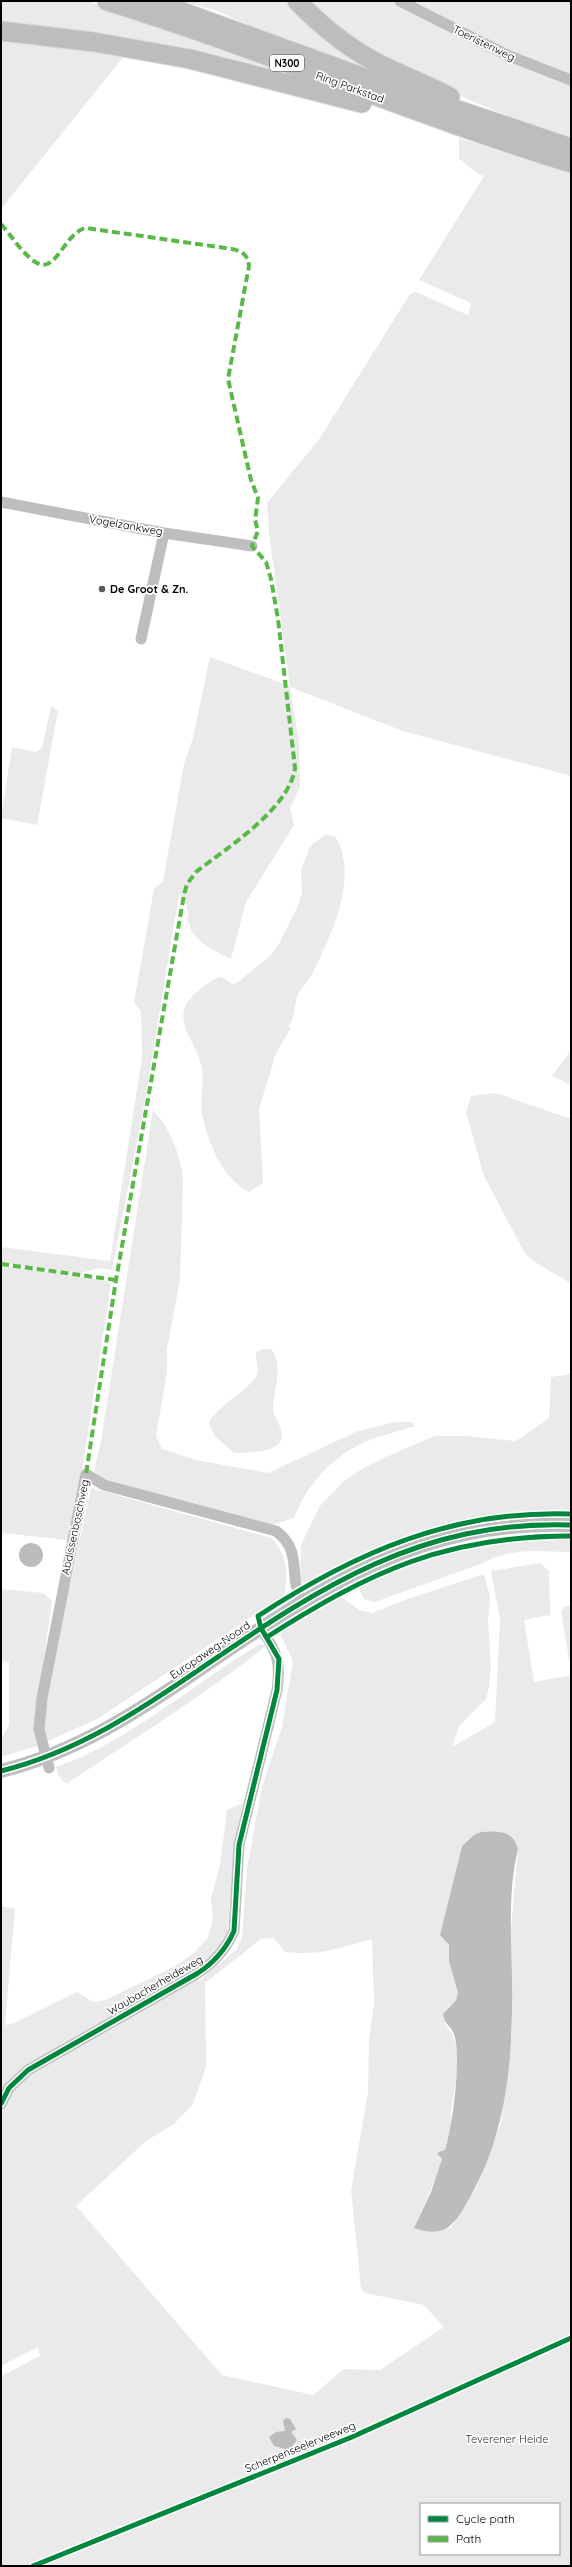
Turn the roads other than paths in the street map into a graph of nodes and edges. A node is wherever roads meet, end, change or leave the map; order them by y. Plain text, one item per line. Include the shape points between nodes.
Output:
1 (107, 1) edge
2 (152, 1) edge
3 (297, 1) edge
4 (400, 1) edge
5 (1, 31) edge
6 (571, 80) edge
7 (506, 127) junction
8 (466, 129) junction
9 (571, 148) edge
10 (571, 163) edge
11 (1, 502) edge
12 (164, 533) junction
13 (252, 546) dead end
14 (141, 639) dead end
15 (571, 1525) edge
16 (302, 1601) junction
17 (261, 1628) junction
18 (47, 1763) junction
19 (1, 1771) edge
20 (1, 2104) edge

1 - 8 highway, Ring Parkstad / N300 via 262,54
2 - 7 highway, Ring Parkstad / N300
3 - 7 highway, N300 via 325,29 354,49
4 - 6 street, Toeristenweg via 509,56
5 - 8 highway, N300 via 94,42 190,59
7 - 9 highway, Ring Parkstad / N300
8 - 10 highway, Ring Parkstad / N300
11 - 12 street, Vogelzankweg
12 - 13 street, Vogelzankweg
12 - 14 street
15 - 16 street, Europaweg-Noord via 497,1528 435,1540 368,1566
16 - 17 street, Europaweg-Noord
16 - 18 street, Abdissenboschweg via 296,1591 293,1552 287,1540 276,1531 104,1485 86,1474 42,1698 39,1729
17 - 18 street, Europaweg-Noord via 141,1710
17 - 20 street, Waubacherheideweg via 272,1645 280,1669 239,1845 234,1931 230,1940 217,1958 198,1973 28,2070 9,2088
18 - 19 street, Europaweg-Noord

